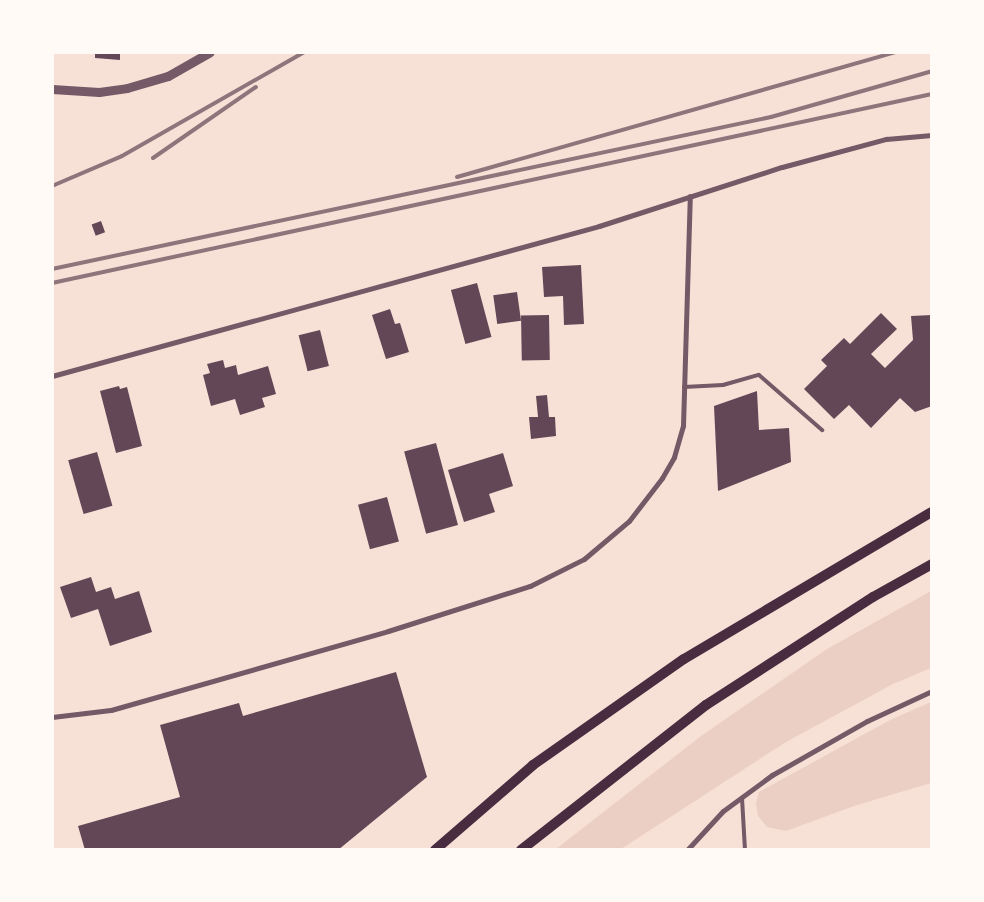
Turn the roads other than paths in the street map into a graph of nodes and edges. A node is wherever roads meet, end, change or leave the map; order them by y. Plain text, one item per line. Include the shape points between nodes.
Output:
1 (210, 52) edge
2 (52, 89) edge
3 (932, 135) edge
4 (690, 196) junction
5 (52, 376) edge
6 (684, 387) junction
7 (822, 430) dead end
8 (932, 512) edge
9 (932, 564) edge
10 (932, 691) edge
11 (52, 717) edge
12 (742, 798) junction
13 (435, 850) edge
14 (521, 850) edge
15 (686, 850) edge
16 (745, 850) edge

1 - 2 street via 168,76 127,88 99,92
3 - 4 street via 886,139
4 - 5 street via 599,226
4 - 6 street
6 - 7 lane via 723,386 759,374
6 - 11 street via 683,426 674,457 662,478 630,521 584,559 530,586 388,631 111,710
8 - 13 main road via 684,659 533,765
9 - 14 main road via 873,597 706,706
10 - 12 street via 859,726 772,775
12 - 15 street via 724,811
12 - 16 lane

